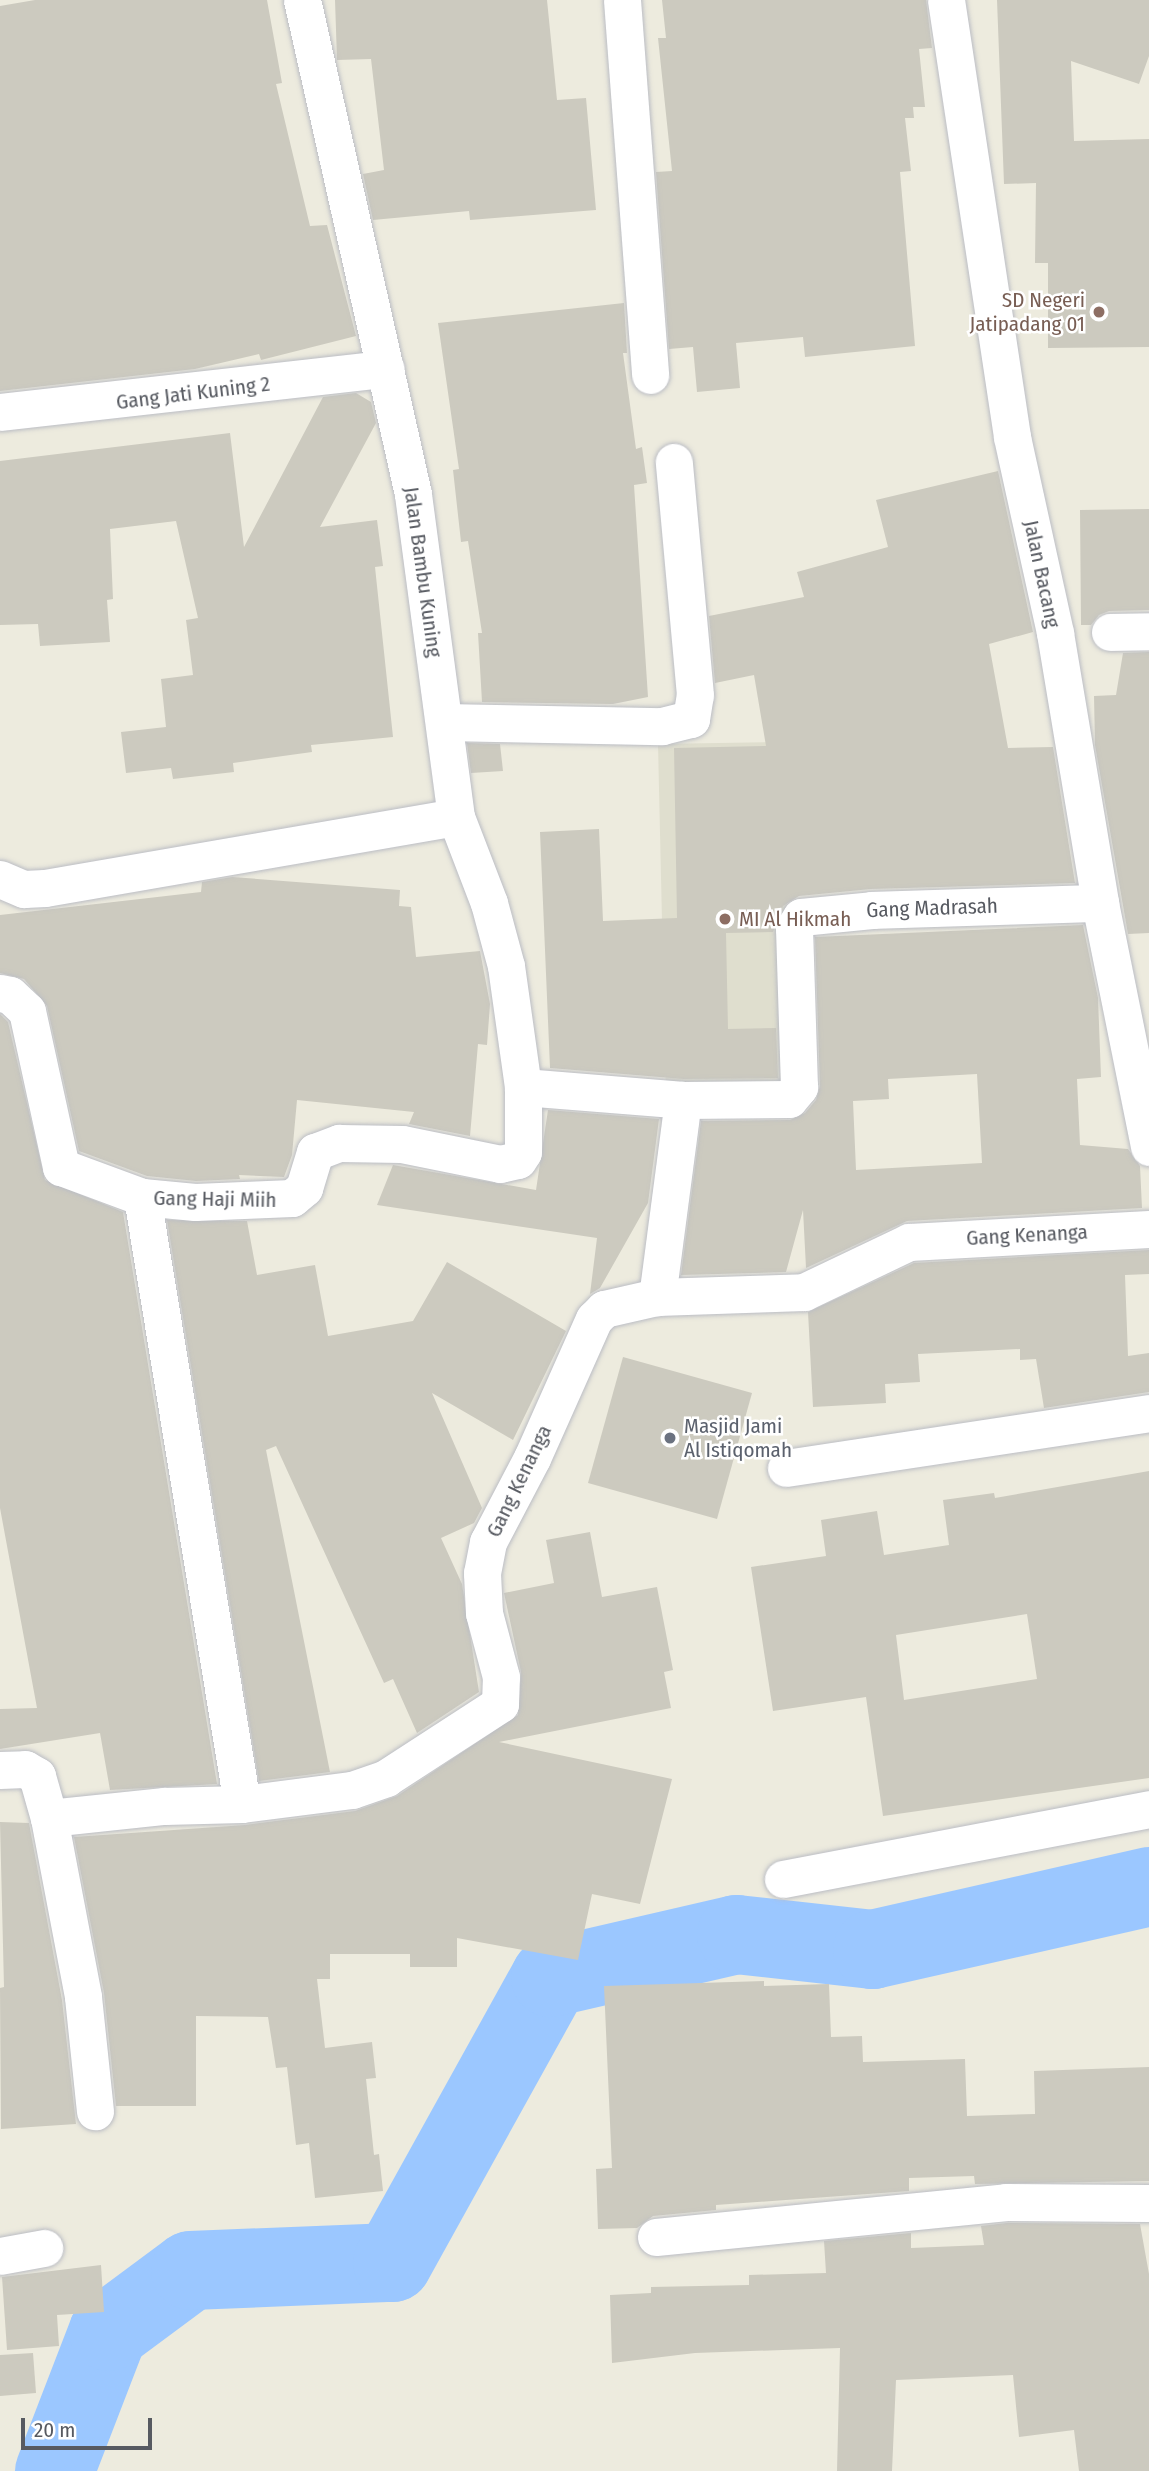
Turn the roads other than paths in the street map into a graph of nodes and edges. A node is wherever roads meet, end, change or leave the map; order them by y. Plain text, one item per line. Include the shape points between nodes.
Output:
1 (302, 0) edge
2 (622, 0) edge
3 (946, 0) edge
4 (386, 369) junction
5 (650, 375) dead end
6 (0, 412) edge
7 (674, 462) dead end
8 (1149, 631) edge
9 (1110, 632) dead end
10 (444, 722) junction
11 (456, 817) junction
12 (0, 879) edge
13 (1100, 903) junction
14 (0, 993) edge
15 (523, 1087) junction
16 (683, 1100) junction
17 (523, 1145) joint
18 (1149, 1147) edge
19 (142, 1197) junction
20 (1149, 1229) edge
21 (657, 1297) junction
22 (1149, 1413) edge
23 (786, 1468) dead end
24 (0, 1770) edge
25 (242, 1804) junction
26 (1149, 1809) edge
27 (49, 1818) junction
28 (783, 1879) dead end
29 (95, 2111) dead end
30 (1149, 2203) edge
31 (656, 2238) dead end
32 (44, 2248) dead end
33 (0, 2256) edge

1 - 4 street, Jalan Bambu Kuning
2 - 5 street
3 - 13 street, Jalan Bacang via 1012,437 1055,634
4 - 6 street, Gang Jati Kuning 2
4 - 10 street, Jalan Bambu Kuning via 413,495
7 - 10 street via 695,695 691,719 662,726
8 - 9 street
10 - 11 street, Jalan Bambu Kuning
11 - 12 street via 45,888 24,889
11 - 15 street, Jalan Bambu Kuning via 499,936
13 - 16 street, Gang Madrasah via 872,909 801,917 794,928 800,1076 789,1099
13 - 18 street, Jalan Bacang
14 - 19 street, Gang Haji Miih via 10,995 27,1011 61,1167
15 - 16 street
15 - 17 street, Jalan Bambu Kuning
16 - 21 street
17 - 19 street, Gang Haji Miih via 518,1160 500,1164 392,1142 339,1143 315,1152 304,1188 292,1198 195,1202
19 - 25 street
20 - 21 street, Gang Kenanga via 909,1242 804,1292
21 - 25 street, Gang Kenanga via 618,1303 594,1320 532,1458 488,1542 482,1573 484,1613 501,1677 500,1704 372,1784
22 - 23 street
24 - 27 street via 25,1769 37,1776
25 - 27 street, Gang Kenanga via 152,1807
26 - 28 street
27 - 29 street via 83,1997
30 - 31 street via 1006,2203
32 - 33 street

